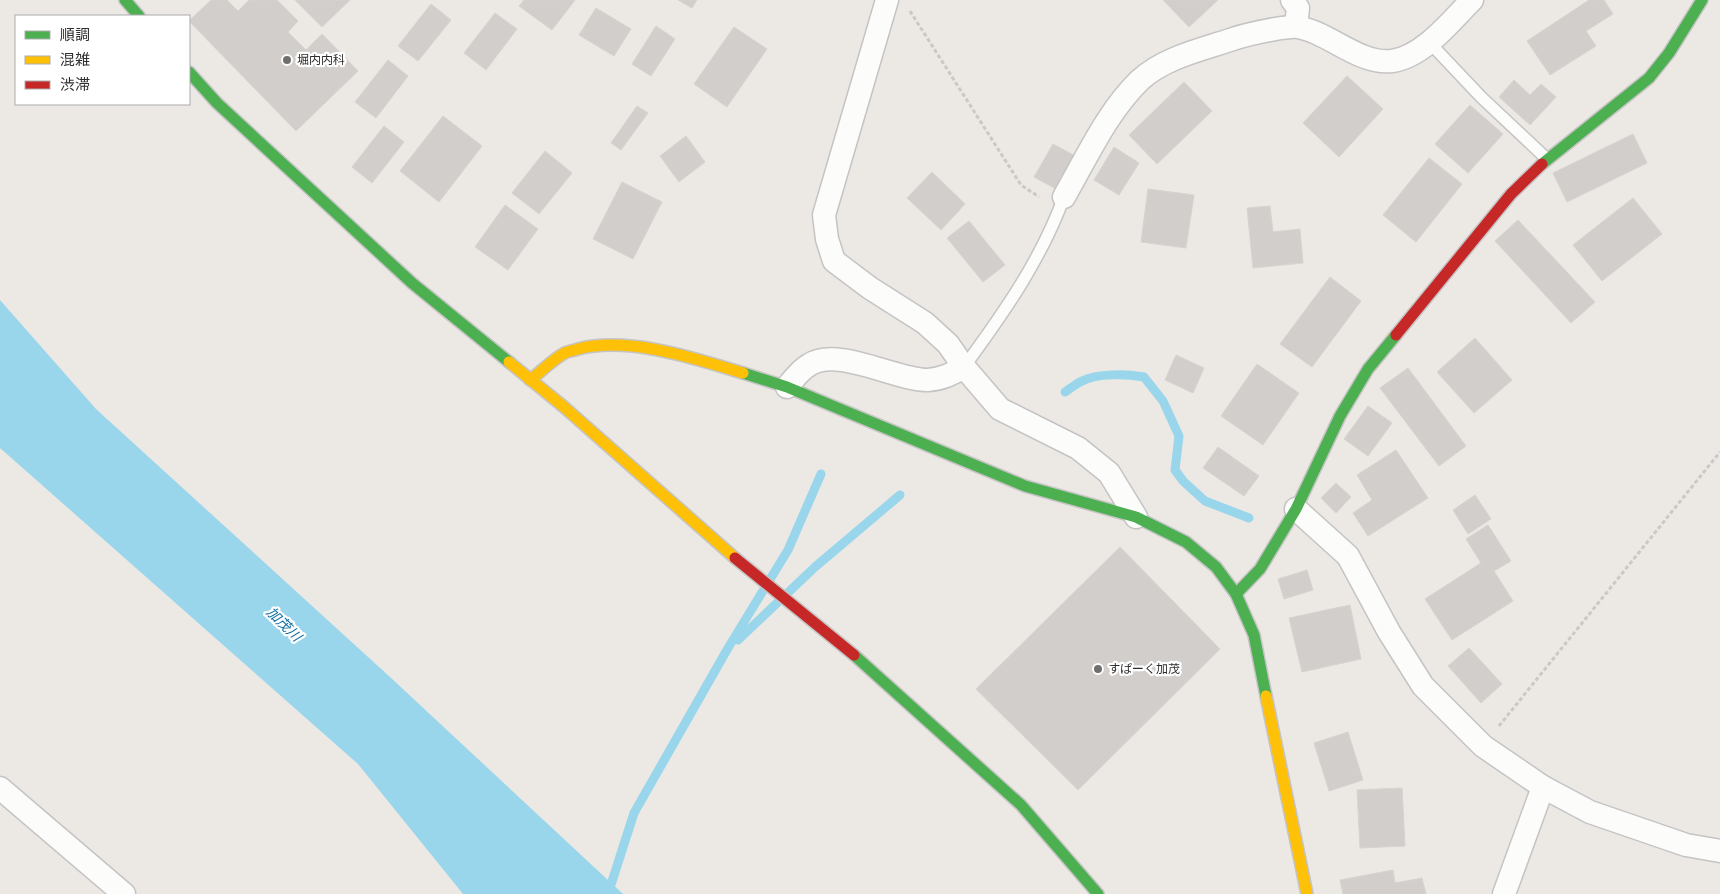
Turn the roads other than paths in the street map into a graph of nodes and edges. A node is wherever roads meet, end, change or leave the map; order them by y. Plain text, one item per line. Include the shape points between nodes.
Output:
1 (125, 0) edge
2 (886, 0) edge
3 (1292, 0) edge
4 (1472, 0) edge
5 (1702, 0) edge
6 (138, 15) edge
7 (1296, 26) junction
8 (1429, 42) junction
9 (190, 73) edge
10 (1547, 159) junction
11 (1062, 202) joint
12 (964, 367) junction
13 (530, 380) junction
14 (787, 387) junction
15 (1296, 509) junction
16 (1136, 517) junction
17 (1236, 594) junction
18 (1543, 787) junction
19 (0, 788) edge
20 (1720, 852) edge
21 (124, 894) edge
22 (1098, 894) edge
23 (1307, 894) edge
24 (1504, 894) edge

1 - 6 street
2 - 12 street via 824,215 827,239 834,261 924,323 948,344
3 - 7 street via 1298,8
4 - 8 street
5 - 10 street via 1649,78
7 - 8 street via 1331,38 1356,54 1374,60 1391,61 1408,56
7 - 11 street via 1256,32 1189,53 1141,79 1110,116
8 - 10 lane
9 - 13 street via 217,103 412,283
10 - 15 street via 1512,194 1368,369 1340,416
11 - 12 lane via 1023,282
12 - 14 street via 944,378 928,380 826,358 810,364
12 - 16 street via 1000,409 1078,448 1108,473
13 - 14 street via 564,353 588,347 613,346 691,357
13 - 22 street via 740,562 832,636 1021,805
14 - 16 street via 1025,486
15 - 17 street via 1260,569
15 - 18 street via 1348,556 1423,686 1483,746
16 - 17 street via 1186,542 1216,567
17 - 23 street via 1254,635
18 - 20 street via 1590,812 1686,845
18 - 24 street
19 - 21 street

